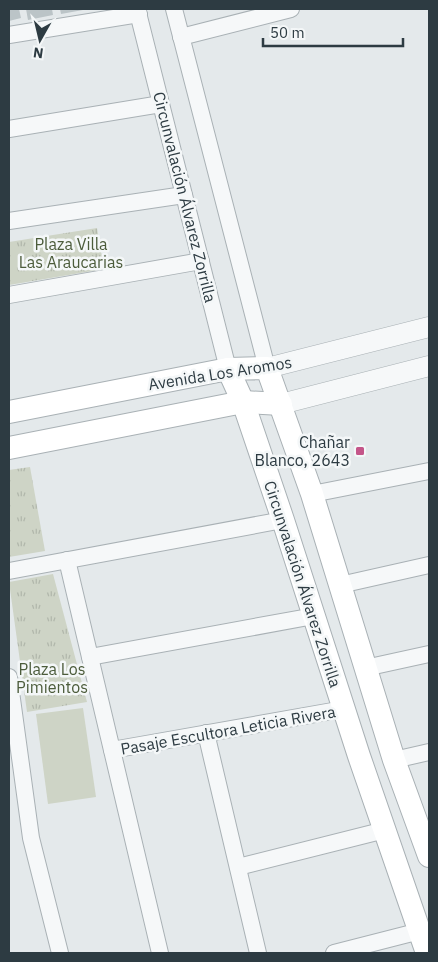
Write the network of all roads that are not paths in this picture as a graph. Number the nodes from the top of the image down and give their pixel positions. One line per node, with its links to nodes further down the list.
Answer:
1 (174, 9): 5 (street, Circunvalación Álvarez Zorrilla)
2 (291, 9): 5 (street)
3 (138, 11): 4 (street); 6 (street, Circunvalación Álvarez Zorrilla)
4 (9, 36)
5 (181, 38): 14 (street, Circunvalación Álvarez Zorrilla)
6 (161, 104): 7 (street); 8 (street, Circunvalación Álvarez Zorrilla)
7 (9, 129)
8 (184, 195): 9 (street); 10 (street, Circunvalación Álvarez Zorrilla)
9 (9, 221)
10 (201, 261): 11 (street); 15 (street, Circunvalación Álvarez Zorrilla)
11 (9, 295)
12 (429, 326): 14 (street, Avenida Los Aromos)
13 (429, 366): 17 (street, Avenida Los Aromos)
14 (267, 368): 15 (main road, Avenida Los Aromos); 17 (main road, Circunvalación Álvarez Zorrilla)
15 (228, 369): 16 (main road, Circunvalación Álvarez Zorrilla); 18 (main road, Avenida Los Aromos)
16 (243, 402): 17 (main road, Avenida Los Aromos); 19 (main road, Avenida Los Aromos); 22 (main road, Circunvalación Álvarez Zorrilla)
17 (281, 404): 21 (main road, Circunvalación Álvarez Zorrilla)
18 (9, 412)
19 (9, 448)
20 (429, 472): 21 (street)
21 (312, 494): 26 (main road, Circunvalación Álvarez Zorrilla)
22 (283, 520): 23 (street); 27 (main road, Circunvalación Álvarez Zorrilla)
23 (67, 560): 25 (street); 29 (street)
24 (429, 565): 26 (street)
25 (9, 571)
26 (340, 585): 30 (main road, Circunvalación Álvarez Zorrilla)
27 (314, 616): 29 (street); 32 (main road, Circunvalación Álvarez Zorrilla)
28 (429, 654): 30 (street)
29 (90, 656): 34 (street)
30 (365, 668): 36 (main road, Circunvalación Álvarez Zorrilla)
31 (9, 677): 41 (street)
32 (344, 709): 33 (street, Pasaje Escultora Leticia Rivera); 37 (main road, Circunvalación Álvarez Zorrilla)
33 (206, 733): 34 (street, Pasaje Escultora Leticia Rivera); 39 (street)
34 (112, 750): 42 (street)
35 (429, 752): 36 (street)
36 (394, 760): 38 (main road, Circunvalación Álvarez Zorrilla)
37 (385, 830): 39 (street); 40 (main road, Circunvalación Álvarez Zorrilla)
38 (429, 856)
39 (238, 867): 43 (street)
40 (420, 931): 44 (street); 45 (main road, Circunvalación Álvarez Zorrilla)
41 (60, 953)
42 (160, 953)
43 (258, 953)
44 (334, 953)
45 (427, 953)

